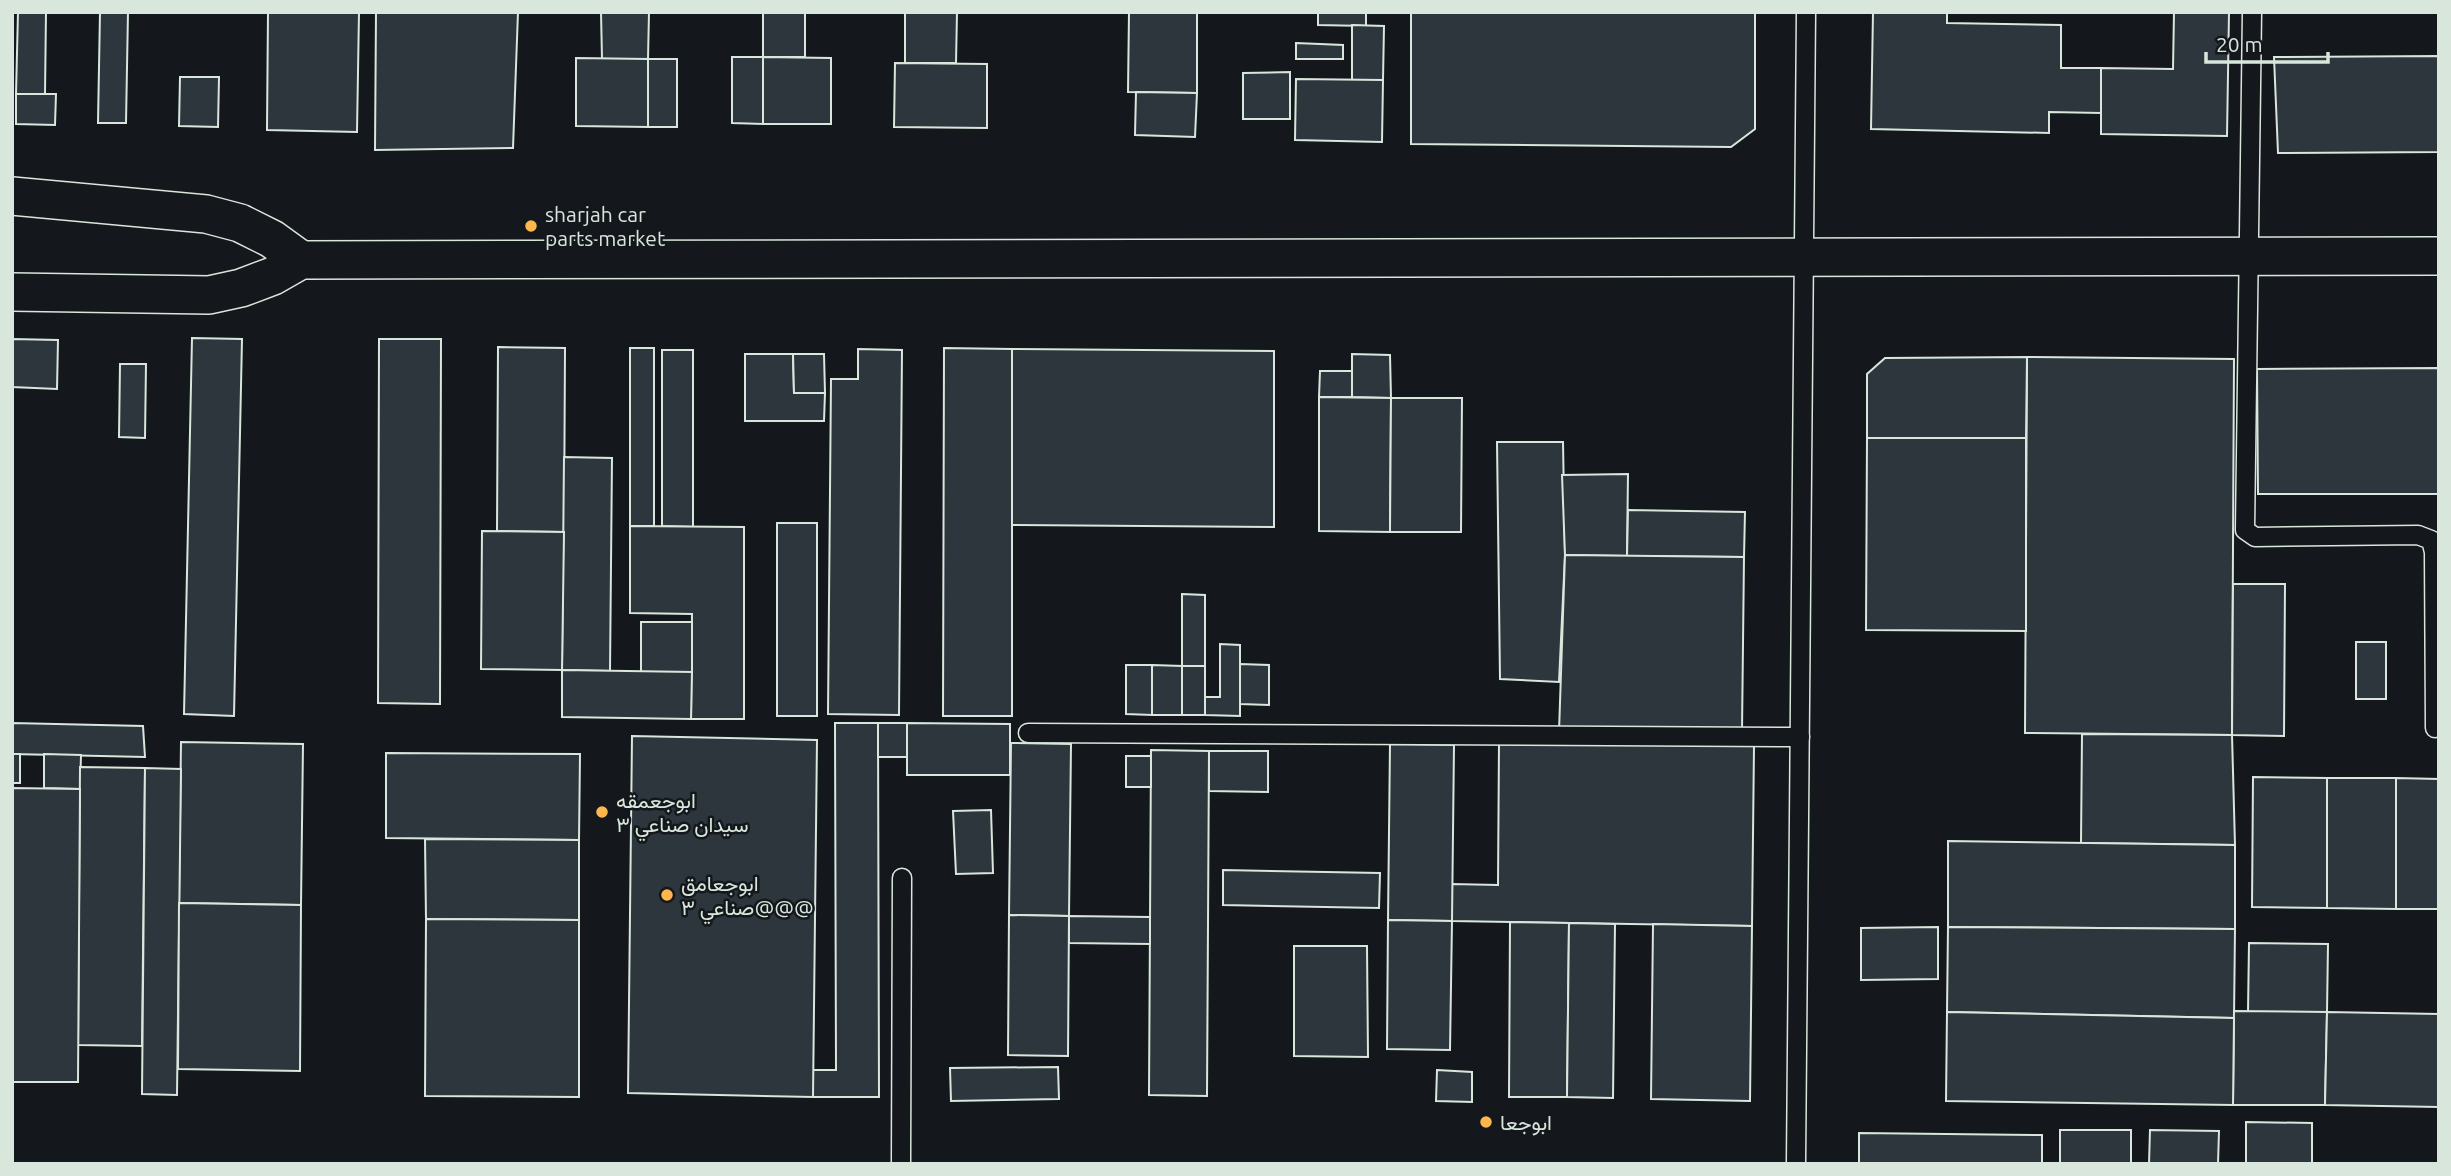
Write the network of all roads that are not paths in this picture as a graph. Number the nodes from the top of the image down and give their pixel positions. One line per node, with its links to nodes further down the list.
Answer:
1 (1806, 12): 4 (lane)
2 (2252, 12): 5 (lane)
3 (12, 196): 7 (street)
4 (1804, 256): 5 (street); 7 (street); 11 (lane)
5 (2248, 256): 6 (street); 9 (lane)
6 (2439, 256)
7 (301, 260): 8 (street)
8 (12, 292)
9 (2435, 728)
10 (1028, 733): 11 (lane)
11 (1800, 737): 14 (lane)
12 (902, 878): 13 (lane)
13 (901, 1164)
14 (1796, 1164)

